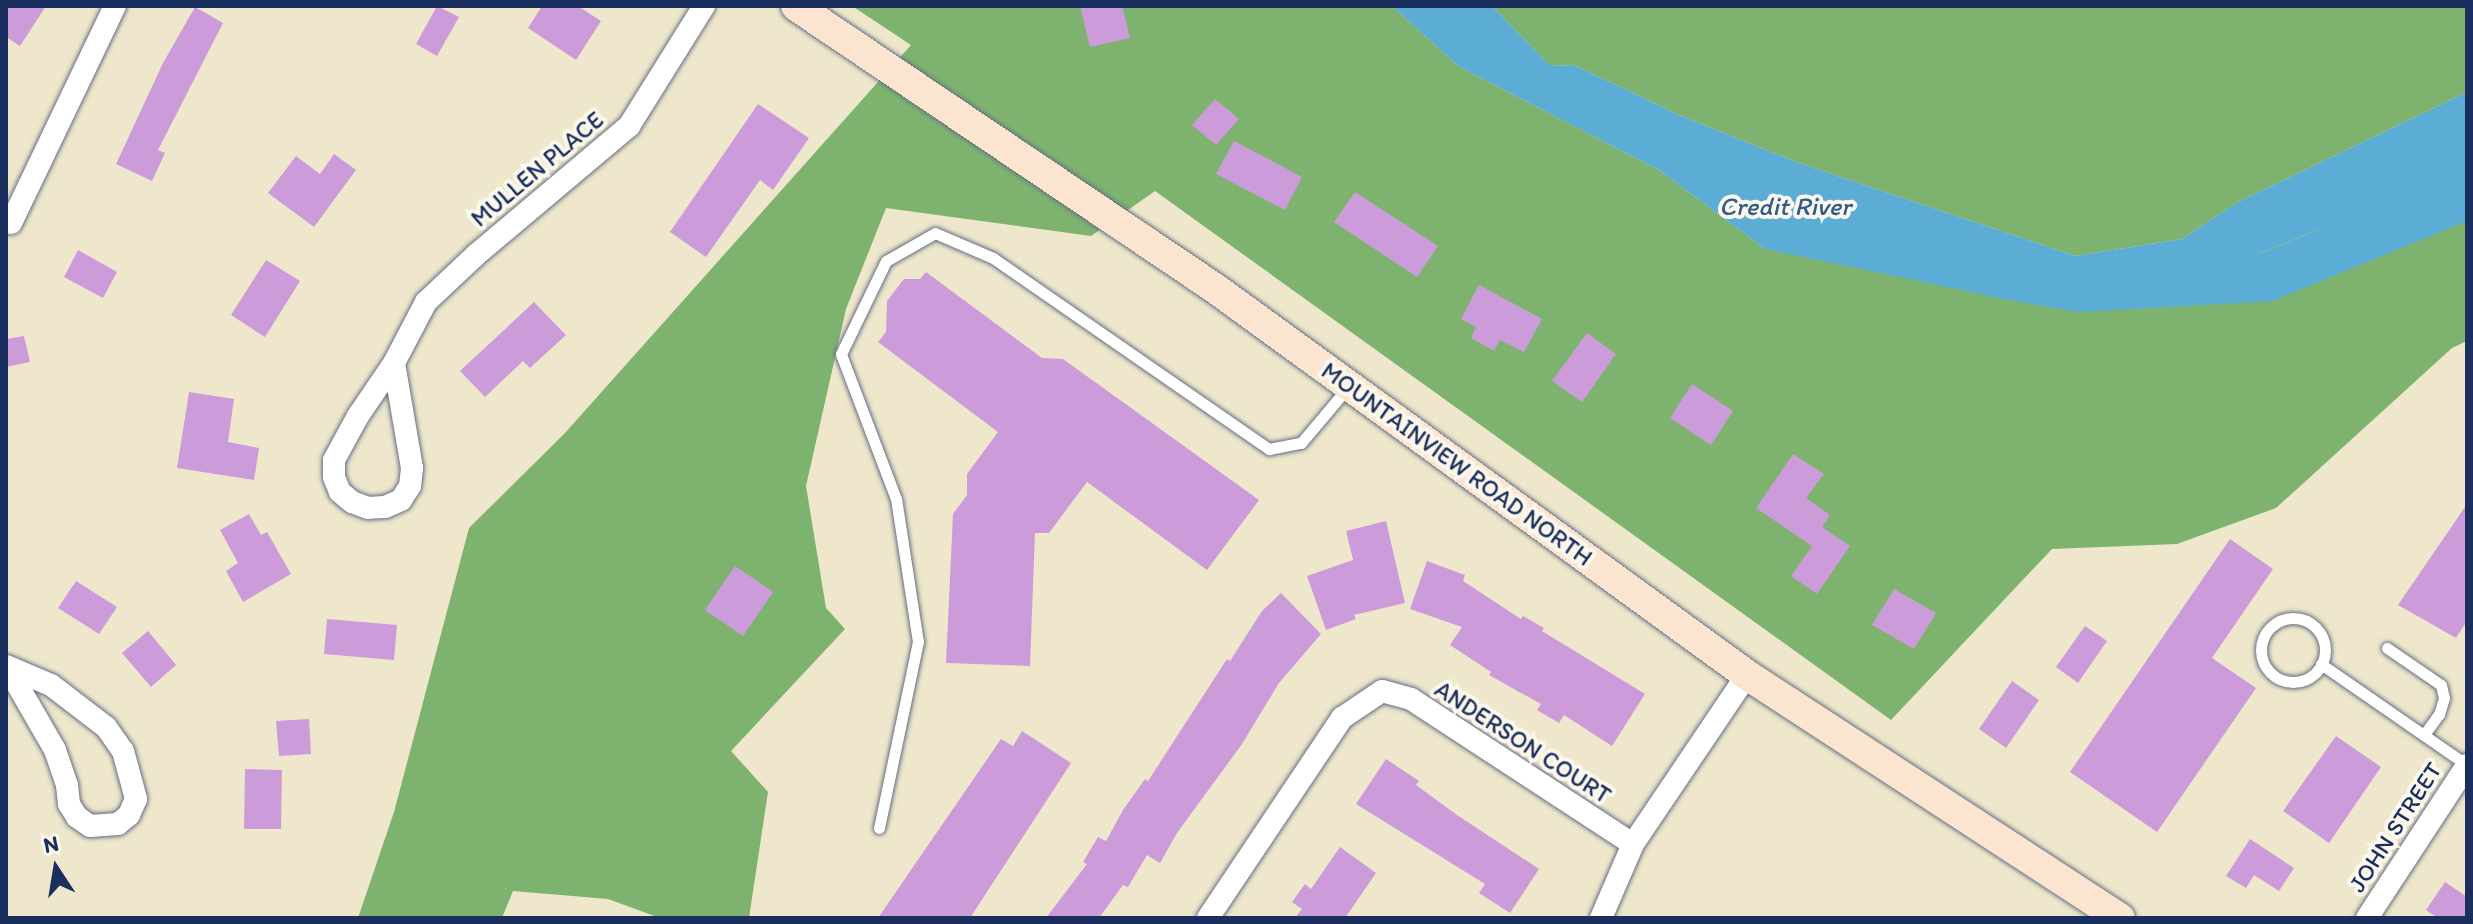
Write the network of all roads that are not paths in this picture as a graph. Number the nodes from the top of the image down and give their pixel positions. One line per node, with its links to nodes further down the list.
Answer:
1 (115, 6): 4 (street)
2 (704, 6): 5 (street, MULLEN PLACE)
3 (796, 6): 6 (main road, MOUNTAINVIEW ROAD NORTH)
4 (11, 223)
5 (394, 363): 5 (street, MULLEN PLACE)
6 (1349, 386): 10 (main road, MOUNTAINVIEW ROAD NORTH); 13 (lane)
7 (2387, 648): 11 (lane)
8 (2321, 664): 8 (lane); 11 (lane)
9 (6, 666): 9 (street)
10 (1747, 675): 14 (street); 17 (main road, MOUNTAINVIEW ROAD NORTH)
11 (2424, 735): 12 (lane)
12 (2467, 765): 18 (street, JOHN STREET)
13 (879, 828)
14 (1633, 844): 15 (street, ANDERSON COURT); 16 (street)
15 (1208, 918)
16 (1601, 918)
17 (2120, 918)
18 (2367, 918)

